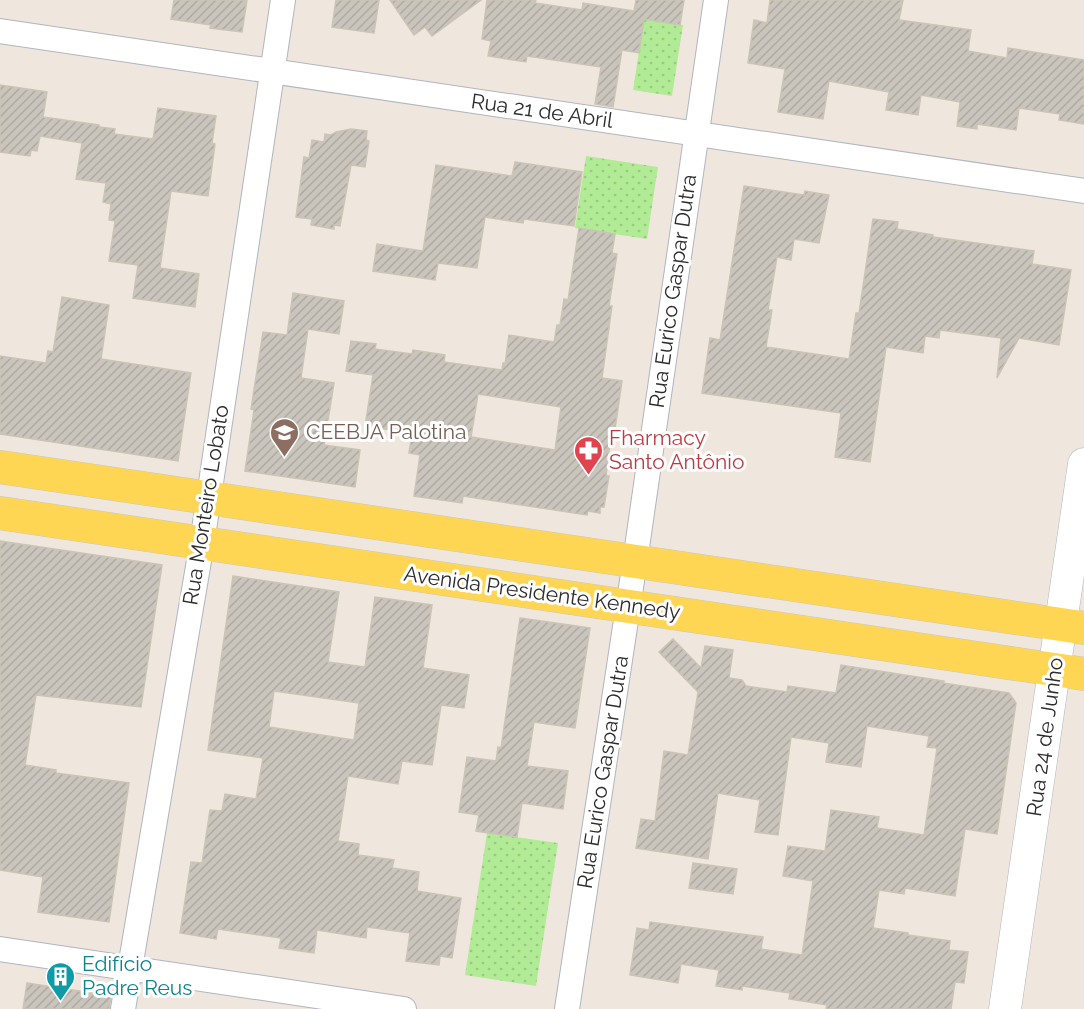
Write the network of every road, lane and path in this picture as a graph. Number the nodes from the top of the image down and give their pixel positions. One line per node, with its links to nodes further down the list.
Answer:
1 (283, 0): 4 (street, Rua Monteiro Lobato)
2 (716, 0): 5 (street, Rua Eurico Gaspar Dutra)
3 (0, 31): 4 (street, Rua 21 de Abril)
4 (272, 72): 5 (street, Rua 21 de Abril); 9 (street, Rua Monteiro Lobato)
5 (696, 134): 6 (street, Rua 21 de Abril); 12 (street, Rua Eurico Gaspar Dutra)
6 (1084, 191)
7 (1084, 464): 14 (street, Rua 24 de Junho)
8 (0, 467): 9 (main road, Avenida Presidente Kennedy)
9 (207, 498): 11 (street, Rua Monteiro Lobato); 12 (main road, Avenida Presidente Kennedy)
10 (0, 513): 11 (main road, Avenida Presidente Kennedy)
11 (202, 543): 13 (main road, Avenida Presidente Kennedy); 17 (street, Rua Monteiro Lobato)
12 (635, 561): 13 (street, Rua Eurico Gaspar Dutra); 14 (main road, Avenida Presidente Kennedy)
13 (627, 606): 15 (main road, Avenida Presidente Kennedy); 20 (street, Rua Eurico Gaspar Dutra)
14 (1072, 626): 15 (street, Rua 24 de Junho)
15 (1070, 672): 21 (street, Rua 24 de Junho)
16 (0, 949): 17 (street)
17 (129, 968): 18 (street, Rua Monteiro Lobato); 19 (street)
18 (123, 1009)
19 (404, 1009)
20 (567, 1009)
21 (1005, 1009)

